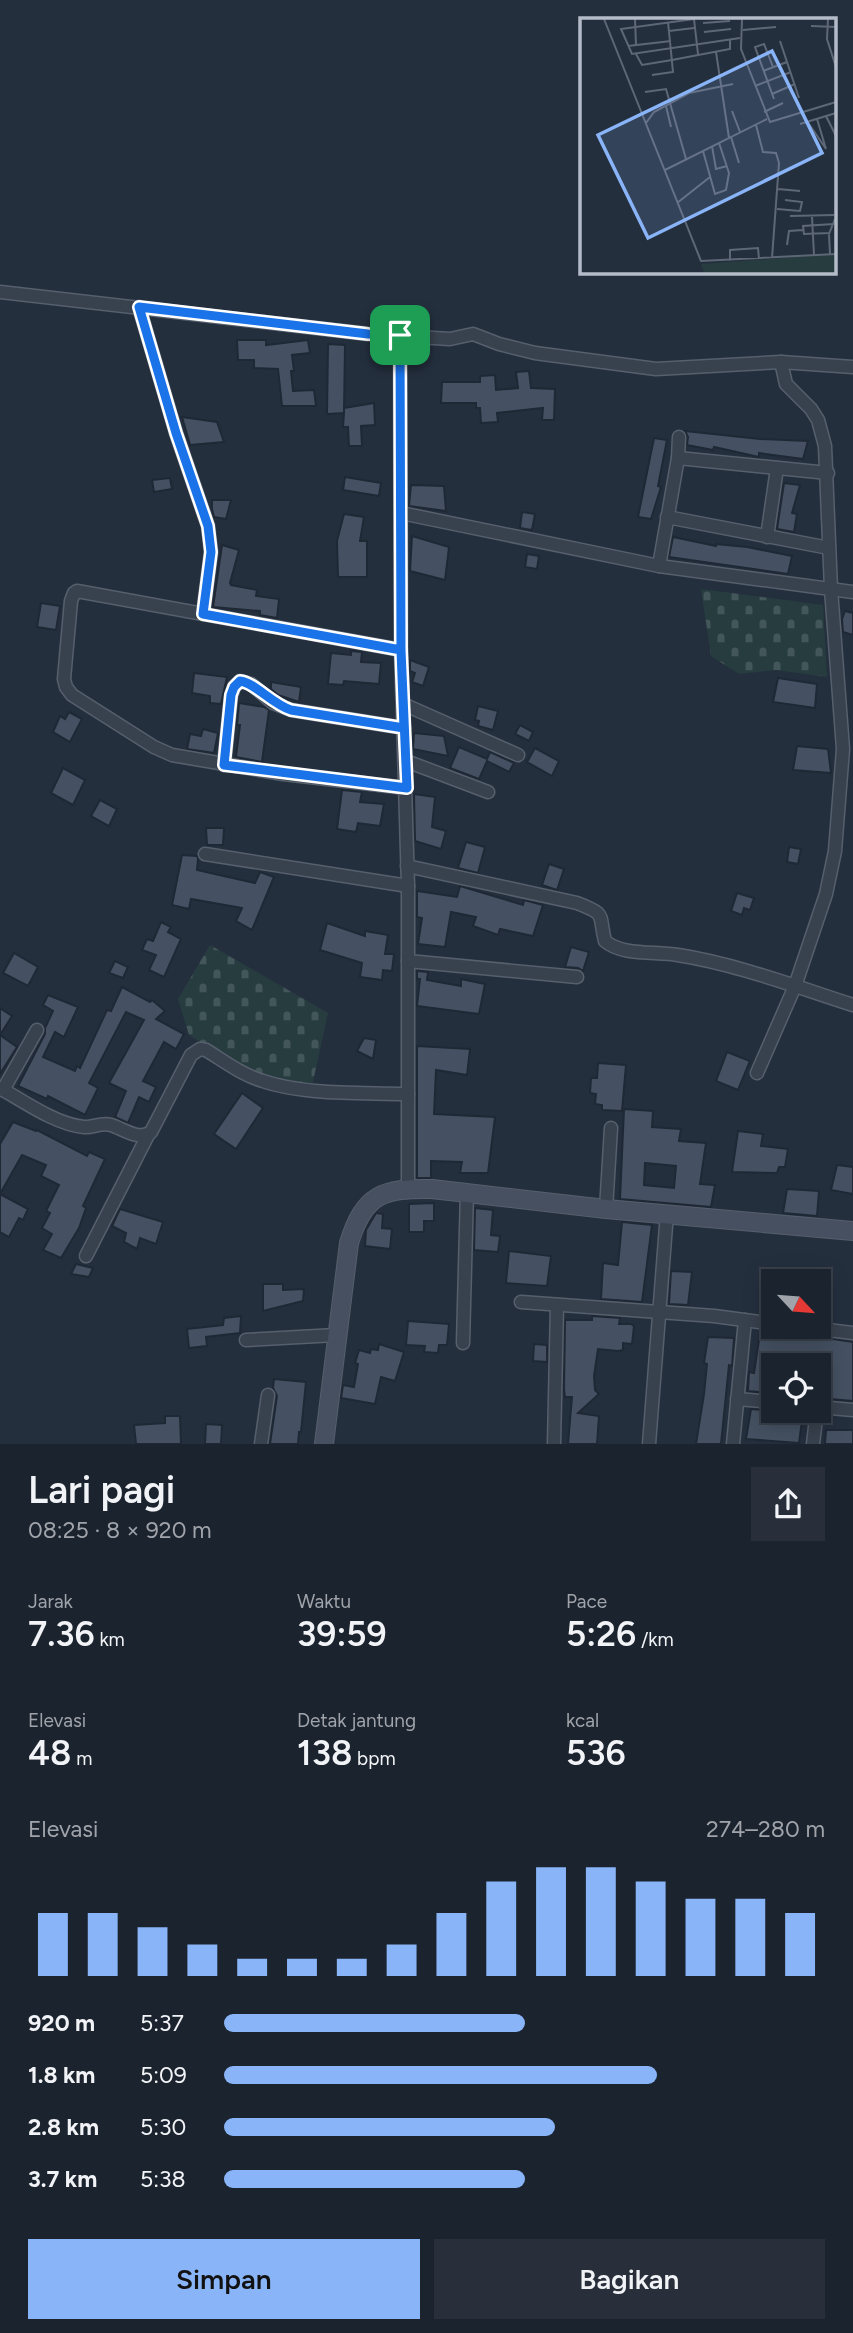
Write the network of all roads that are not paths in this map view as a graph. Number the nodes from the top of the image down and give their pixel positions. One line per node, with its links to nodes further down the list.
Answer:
1 (0, 292): 2 (street)
2 (139, 307): 3 (street); 17 (street)
3 (400, 335): 4 (street); 10 (street)
4 (781, 362): 5 (street); 9 (street)
5 (853, 367)
6 (679, 437): 7 (street)
7 (678, 458): 8 (street); 11 (street)
8 (777, 468): 9 (street); 12 (street)
9 (828, 473): 13 (street)
10 (401, 513): 14 (street); 18 (street)
11 (667, 517): 12 (street); 14 (street)
12 (767, 537): 13 (street)
13 (830, 548): 15 (street)
14 (659, 566): 15 (street)
15 (831, 589): 16 (street); 31 (street)
16 (853, 592)
17 (203, 614): 18 (street); 23 (street)
18 (401, 650): 19 (street)
19 (403, 704): 20 (street); 21 (street)
20 (404, 728): 22 (street); 23 (street)
21 (518, 755)
22 (406, 761): 24 (street); 25 (street)
23 (224, 765): 24 (street)
24 (407, 788): 27 (street)
25 (488, 792)
26 (205, 854): 28 (street)
27 (407, 866): 28 (street); 31 (street)
28 (408, 886): 29 (street)
29 (408, 961): 30 (street); 36 (street)
30 (577, 977)
31 (795, 986): 32 (street); 34 (street)
32 (853, 1004)
33 (37, 1030): 35 (street)
34 (757, 1073)
35 (2, 1089): 38 (street)
36 (408, 1094): 38 (street); 39 (street)
37 (611, 1128): 41 (street)
38 (148, 1135): 44 (street)
39 (408, 1189): 40 (street); 52 (street)
40 (467, 1192): 41 (street); 54 (street)
41 (606, 1209): 42 (street)
42 (667, 1213): 43 (street); 47 (street)
43 (853, 1231)
44 (86, 1256)
45 (521, 1302): 46 (street)
46 (557, 1305): 47 (street); 63 (street)
47 (661, 1312): 48 (street); 64 (street)
48 (745, 1320): 49 (street); 56 (street)
49 (761, 1322)
50 (831, 1331): 51 (street)
51 (853, 1334)
52 (336, 1335): 53 (street); 62 (street)
53 (246, 1340)
54 (463, 1343)
55 (268, 1395): 61 (street)
56 (737, 1399): 57 (street); 65 (street)
57 (761, 1401)
58 (831, 1409): 59 (street)
59 (853, 1410)
60 (816, 1423): 66 (street)
61 (261, 1444)
62 (324, 1444)
63 (554, 1444)
64 (649, 1444)
65 (733, 1444)
66 (813, 1444)

